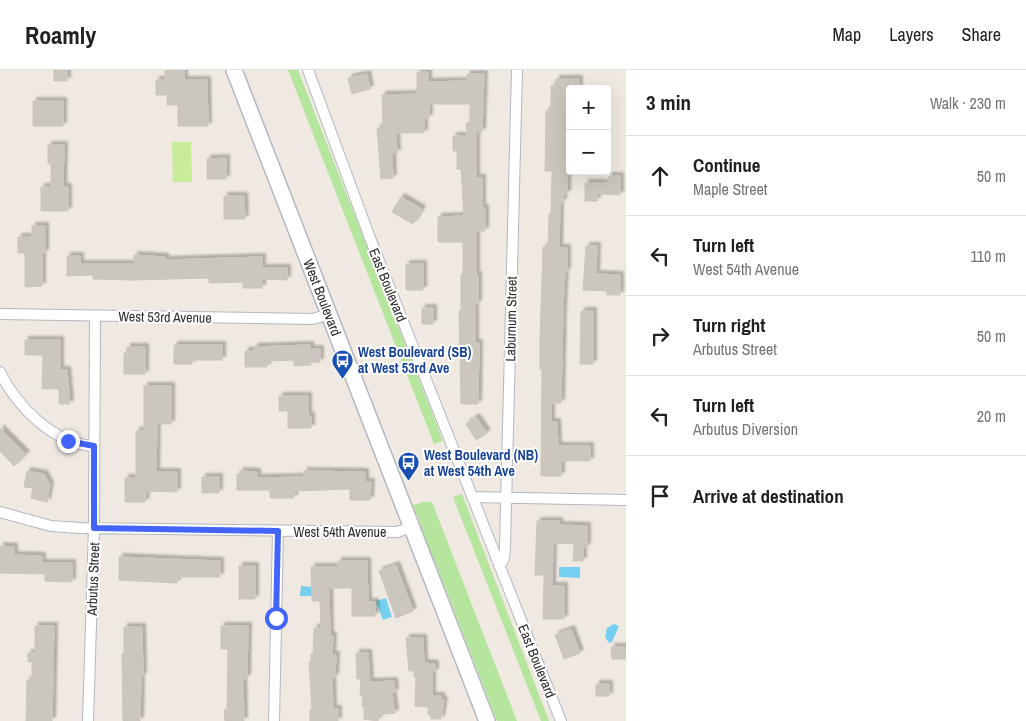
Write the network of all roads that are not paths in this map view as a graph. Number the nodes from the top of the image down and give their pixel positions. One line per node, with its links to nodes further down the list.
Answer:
1 (234, 70): 5 (street, West Boulevard)
2 (308, 70): 9 (street, East Boulevard)
3 (517, 70): 10 (street, Laburnum Street)
4 (0, 314): 6 (street, West 53rd Avenue)
5 (329, 314): 6 (street, West 53rd Avenue); 13 (street, West Boulevard)
6 (95, 316): 8 (street, Arbutus Street)
7 (0, 372): 8 (street)
8 (94, 446): 14 (street, Arbutus Street)
9 (472, 497): 10 (street); 16 (street, East Boulevard)
10 (506, 497): 11 (street); 16 (street, Laburnum Street)
11 (626, 500)
12 (0, 512): 14 (street, West 54th Avenue)
13 (412, 527): 15 (street, West 54th Avenue); 19 (street, West Boulevard)
14 (94, 528): 15 (street, West 54th Avenue); 17 (street, Arbutus Street)
15 (278, 531): 18 (street)
16 (499, 566): 20 (street, East Boulevard)
17 (88, 721)
18 (274, 721)
19 (487, 721)
20 (561, 721)

